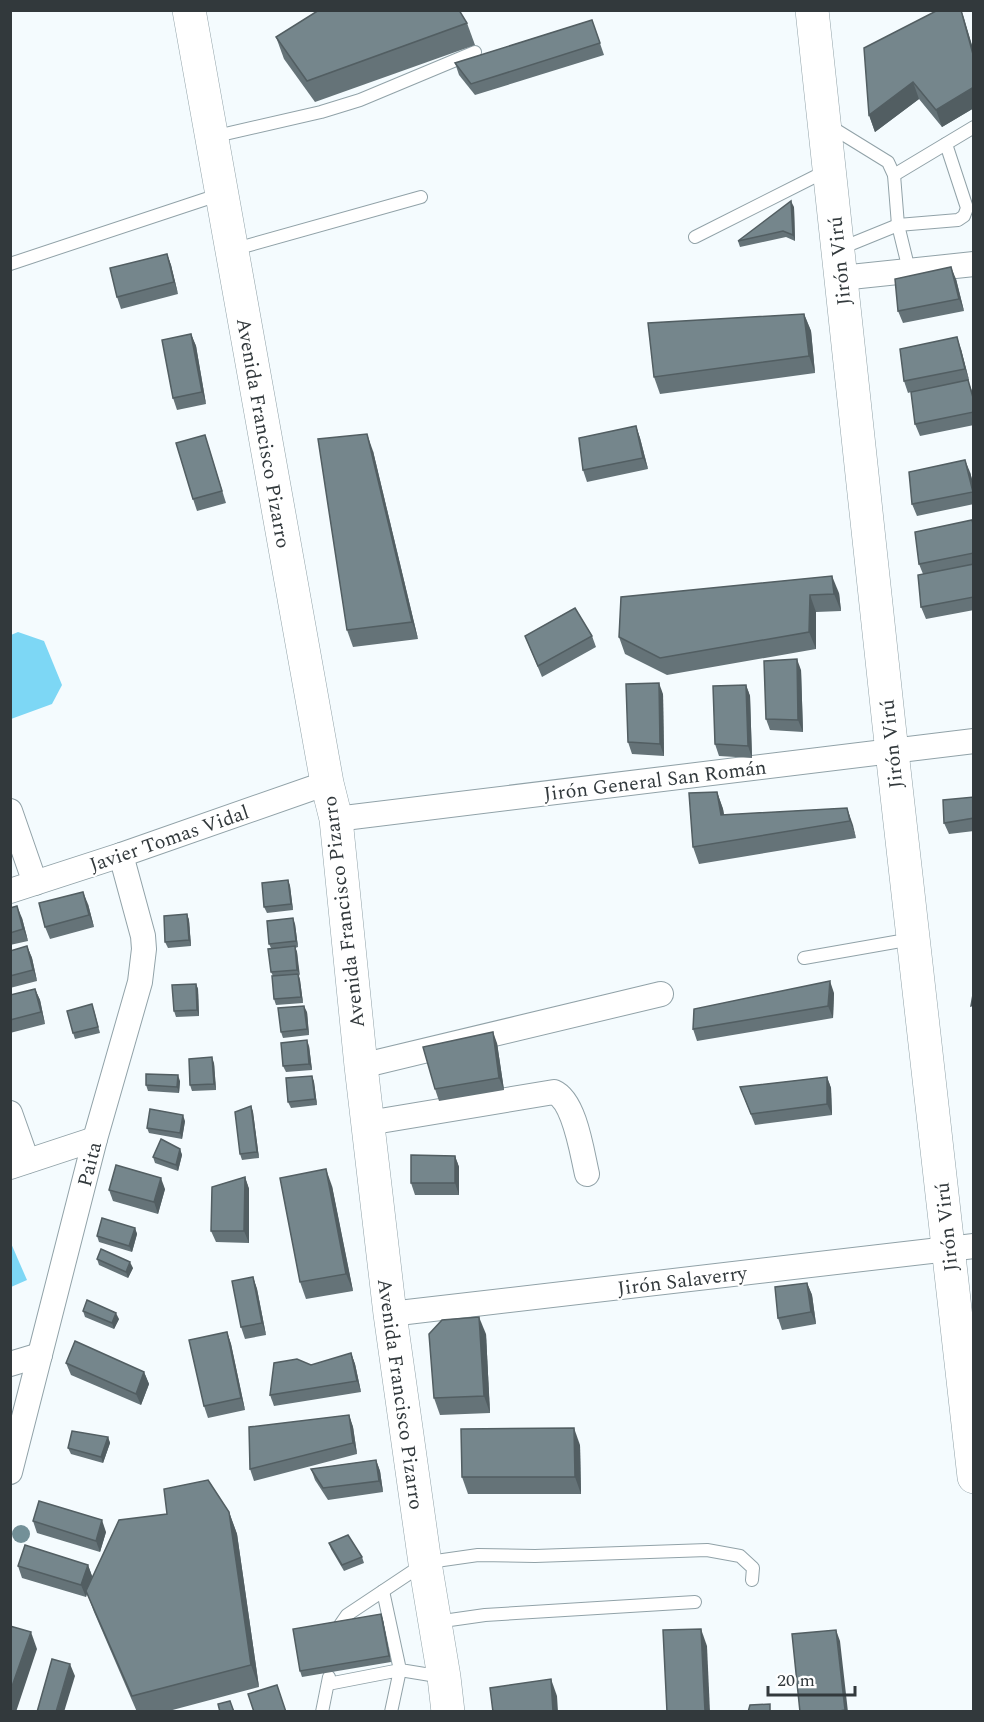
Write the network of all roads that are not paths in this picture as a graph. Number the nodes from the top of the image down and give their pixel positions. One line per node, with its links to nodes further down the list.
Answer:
1 (189, 10): 6 (main road, Avenida Francisco Pizarro)
2 (812, 10): 4 (main road, Jirón Virú)
3 (475, 52): 6 (lane)
4 (824, 123): 8 (main road, Jirón Virú); 9 (lane)
5 (974, 127): 7 (lane)
6 (212, 137): 10 (main road, Avenida Francisco Pizarro)
7 (946, 144): 9 (lane); 12 (lane)
8 (830, 169): 13 (lane); 15 (main road, Jirón Virú)
9 (894, 175): 12 (lane)
10 (222, 194): 14 (main road, Avenida Francisco Pizarro); 16 (lane)
11 (421, 197): 14 (lane)
12 (898, 225): 15 (lane); 18 (lane)
13 (695, 237)
14 (232, 250): 21 (main road, Avenida Francisco Pizarro)
15 (839, 263): 18 (street); 20 (main road, Jirón Virú)
16 (10, 264)
17 (974, 264): 18 (street)
18 (909, 270)
19 (974, 741): 20 (street, Jirón General San Román)
20 (892, 750): 23 (street, Jirón General San Román); 27 (main road, Jirón Virú)
21 (327, 783): 23 (main road, Avenida Francisco Pizarro); 24 (street, Javier Tomas Vidal)
22 (10, 811): 25 (street)
23 (336, 819): 30 (main road, Avenida Francisco Pizarro)
24 (121, 855): 25 (street, Javier Tomas Vidal); 33 (street, Paita)
25 (35, 883): 26 (street, Javier Tomas Vidal)
26 (10, 891)
27 (914, 939): 28 (lane); 36 (main road, Jirón Virú)
28 (804, 958)
29 (661, 994): 30 (street)
30 (361, 1066): 32 (main road, Avenida Francisco Pizarro)
31 (10, 1113): 34 (street)
32 (368, 1123): 35 (street); 37 (main road, Avenida Francisco Pizarro)
33 (95, 1140): 34 (street); 38 (street, Paita)
34 (19, 1164)
35 (587, 1174)
36 (961, 1247): 37 (street, Jirón Salaverry); 41 (main road, Jirón Virú)
37 (390, 1314): 42 (main road, Avenida Francisco Pizarro)
38 (40, 1354): 39 (street); 40 (street, Paita)
39 (10, 1364)
40 (10, 1472)
41 (974, 1477)
42 (424, 1563): 43 (lane); 44 (lane); 46 (main road, Avenida Francisco Pizarro)
43 (752, 1580)
44 (383, 1590): 47 (lane); 48 (lane)
45 (695, 1602): 46 (lane)
46 (434, 1623): 49 (main road, Avenida Francisco Pizarro)
47 (338, 1628)
48 (400, 1670): 49 (lane); 50 (lane); 51 (lane)
49 (444, 1677): 52 (main road, Avenida Francisco Pizarro)
50 (322, 1712)
51 (391, 1712)
52 (448, 1712)

